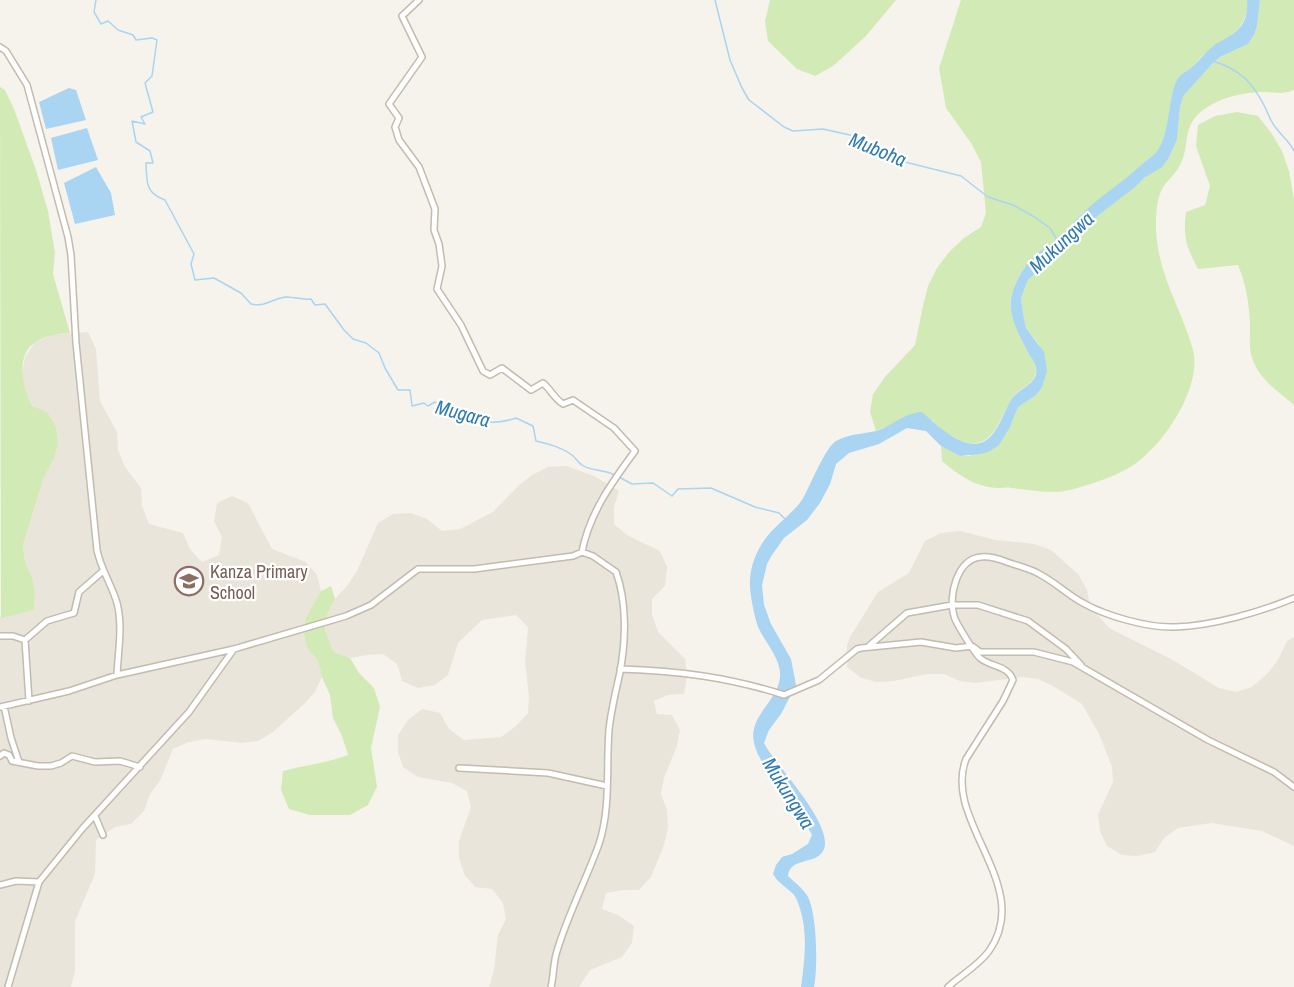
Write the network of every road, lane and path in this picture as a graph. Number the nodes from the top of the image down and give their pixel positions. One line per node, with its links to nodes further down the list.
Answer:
1 (418, 0): 3 (street)
2 (0, 47): 4 (street)
3 (582, 552): 11 (street); 12 (street)
4 (103, 571): 8 (street); 14 (street)
5 (1294, 598): 6 (street)
6 (952, 605): 9 (street); 10 (street); 13 (street)
7 (0, 636): 8 (street)
8 (25, 640): 15 (street)
9 (972, 646): 10 (street); 13 (street); 29 (street)
10 (868, 647): 12 (street)
11 (234, 649): 14 (street); 19 (street)
12 (620, 669): 21 (street)
13 (1087, 671): 22 (street)
14 (117, 675): 15 (street)
15 (29, 701): 16 (street)
16 (2, 707): 18 (street)
17 (0, 756): 18 (street)
18 (20, 762): 19 (street)
19 (140, 767): 23 (street)
20 (459, 768): 21 (street)
21 (607, 786): 28 (street)
22 (1294, 788)
23 (95, 816): 24 (street); 25 (street)
24 (103, 835)
25 (39, 882): 26 (street); 27 (street)
26 (0, 885)
27 (8, 987)
28 (551, 987)
29 (948, 987)

